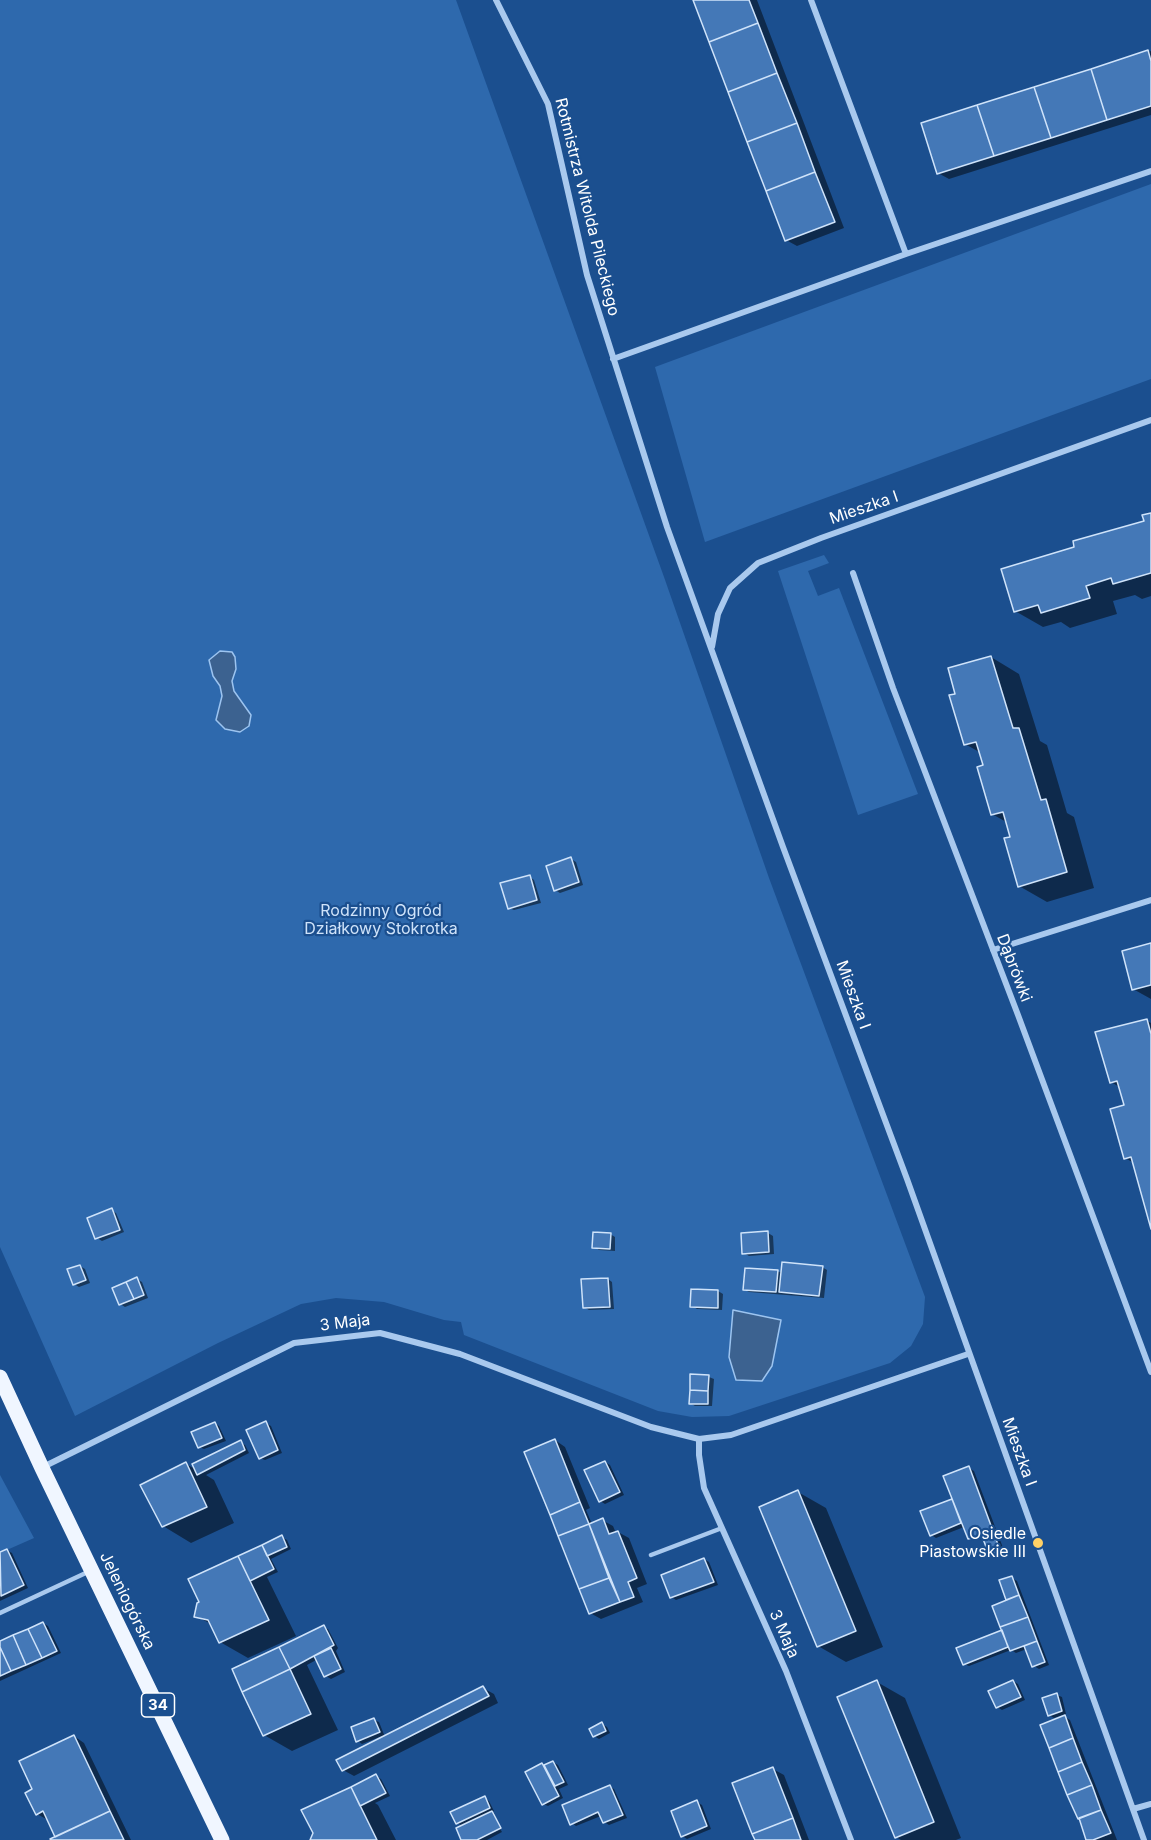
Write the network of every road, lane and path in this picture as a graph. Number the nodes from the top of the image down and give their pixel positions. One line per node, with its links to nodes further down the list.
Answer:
1 (496, 0): 5 (street, Rotmistrza Witolda Pileckiego)
2 (812, 0): 4 (street)
3 (1151, 171): 4 (street)
4 (906, 254): 5 (street)
5 (613, 359): 8 (street, Rotmistrza Witolda Pileckiego)
6 (1151, 420): 8 (street, Mieszka I)
7 (853, 573): 10 (street, Dąbrówki)
8 (711, 647): 11 (street, Mieszka I)
9 (1151, 900): 10 (street)
10 (993, 950): 12 (street, Dąbrówki)
11 (969, 1354): 14 (street, 3 Maja); 21 (street, Mieszka I)
12 (1151, 1372)
13 (0, 1377): 15 (main road, Jeleniogórska / 34)
14 (699, 1439): 15 (street, 3 Maja); 16 (street, 3 Maja)
15 (42, 1468): 18 (main road, Jeleniogórska / 34)
16 (722, 1528): 17 (lane); 23 (street, 3 Maja)
17 (651, 1555)
18 (92, 1570): 19 (lane); 22 (main road, Jeleniogórska / 34)
19 (0, 1613)
20 (1151, 1804): 21 (street)
21 (1133, 1809): 24 (street, Mieszka I)
22 (222, 1840)
23 (851, 1840)
24 (1144, 1840)

